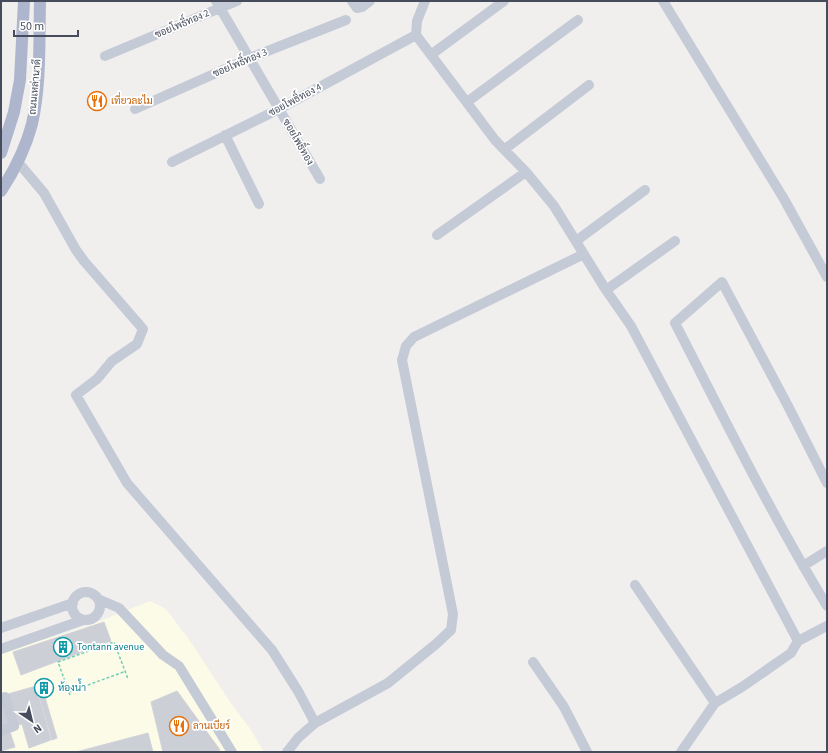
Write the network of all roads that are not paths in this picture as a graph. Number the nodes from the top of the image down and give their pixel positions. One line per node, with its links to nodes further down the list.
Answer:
1 (24, 1): 22 (main road, ถนนเหล่านาดี)
2 (41, 1): 23 (main road, ถนนเหล่านาดี)
3 (237, 1): 9 (street, ซอยโพธิ์ทอง 2)
4 (352, 1): 5 (street)
5 (370, 1)
6 (426, 1): 12 (street)
7 (504, 1): 13 (street)
8 (663, 1): 34 (street)
9 (218, 4): 14 (street, ซอยโพธิ์ทอง 2); 15 (street, ซอยโพธิ์ทอง)
10 (346, 20): 15 (street, ซอยโพธิ์ทอง 3)
11 (578, 20): 17 (street)
12 (416, 35): 13 (street); 19 (street, ซอยโพธิ์ทอง 4)
13 (432, 54): 17 (street)
14 (105, 56)
15 (250, 58): 18 (street, ซอยโพธิ์ทอง 3); 19 (street, ซอยโพธิ์ทอง)
16 (589, 85): 21 (street)
17 (467, 102): 21 (street)
18 (135, 108)
19 (279, 109): 20 (street, ซอยโพธิ์ทอง 4); 26 (street, ซอยโพธิ์ทอง)
20 (225, 135): 24 (street, ซอยโพธิ์ทอง 4); 29 (street)
21 (505, 149): 25 (street)
22 (1, 153)
23 (17, 161): 28 (main road, ถนนเหล่านาดี); 53 (street)
24 (172, 162)
25 (526, 172): 30 (street); 31 (street)
26 (320, 179)
27 (645, 190): 31 (street)
28 (1, 191)
29 (259, 204)
30 (437, 236)
31 (576, 241): 33 (street)
32 (675, 241): 35 (street)
33 (584, 254): 35 (street); 53 (street)
34 (827, 276)
35 (606, 290): 48 (street)
36 (827, 483): 38 (street)
37 (827, 551): 38 (street)
38 (803, 566): 42 (street)
39 (635, 585): 52 (street)
40 (98, 599): 41 (street); 43 (street); 44 (street)
41 (73, 603): 45 (street); 47 (street)
42 (827, 606)
43 (120, 608): 44 (street); 55 (street)
44 (96, 616): 45 (street)
45 (83, 620): 49 (street)
46 (827, 626): 48 (street)
47 (1, 628)
48 (798, 641): 52 (street)
49 (1, 649)
50 (533, 662): 57 (street)
51 (1, 699): 54 (street)
52 (715, 703): 58 (street)
53 (315, 723): 56 (street)
54 (1, 731)
55 (232, 752)
56 (287, 752)
57 (587, 752)
58 (681, 752)

